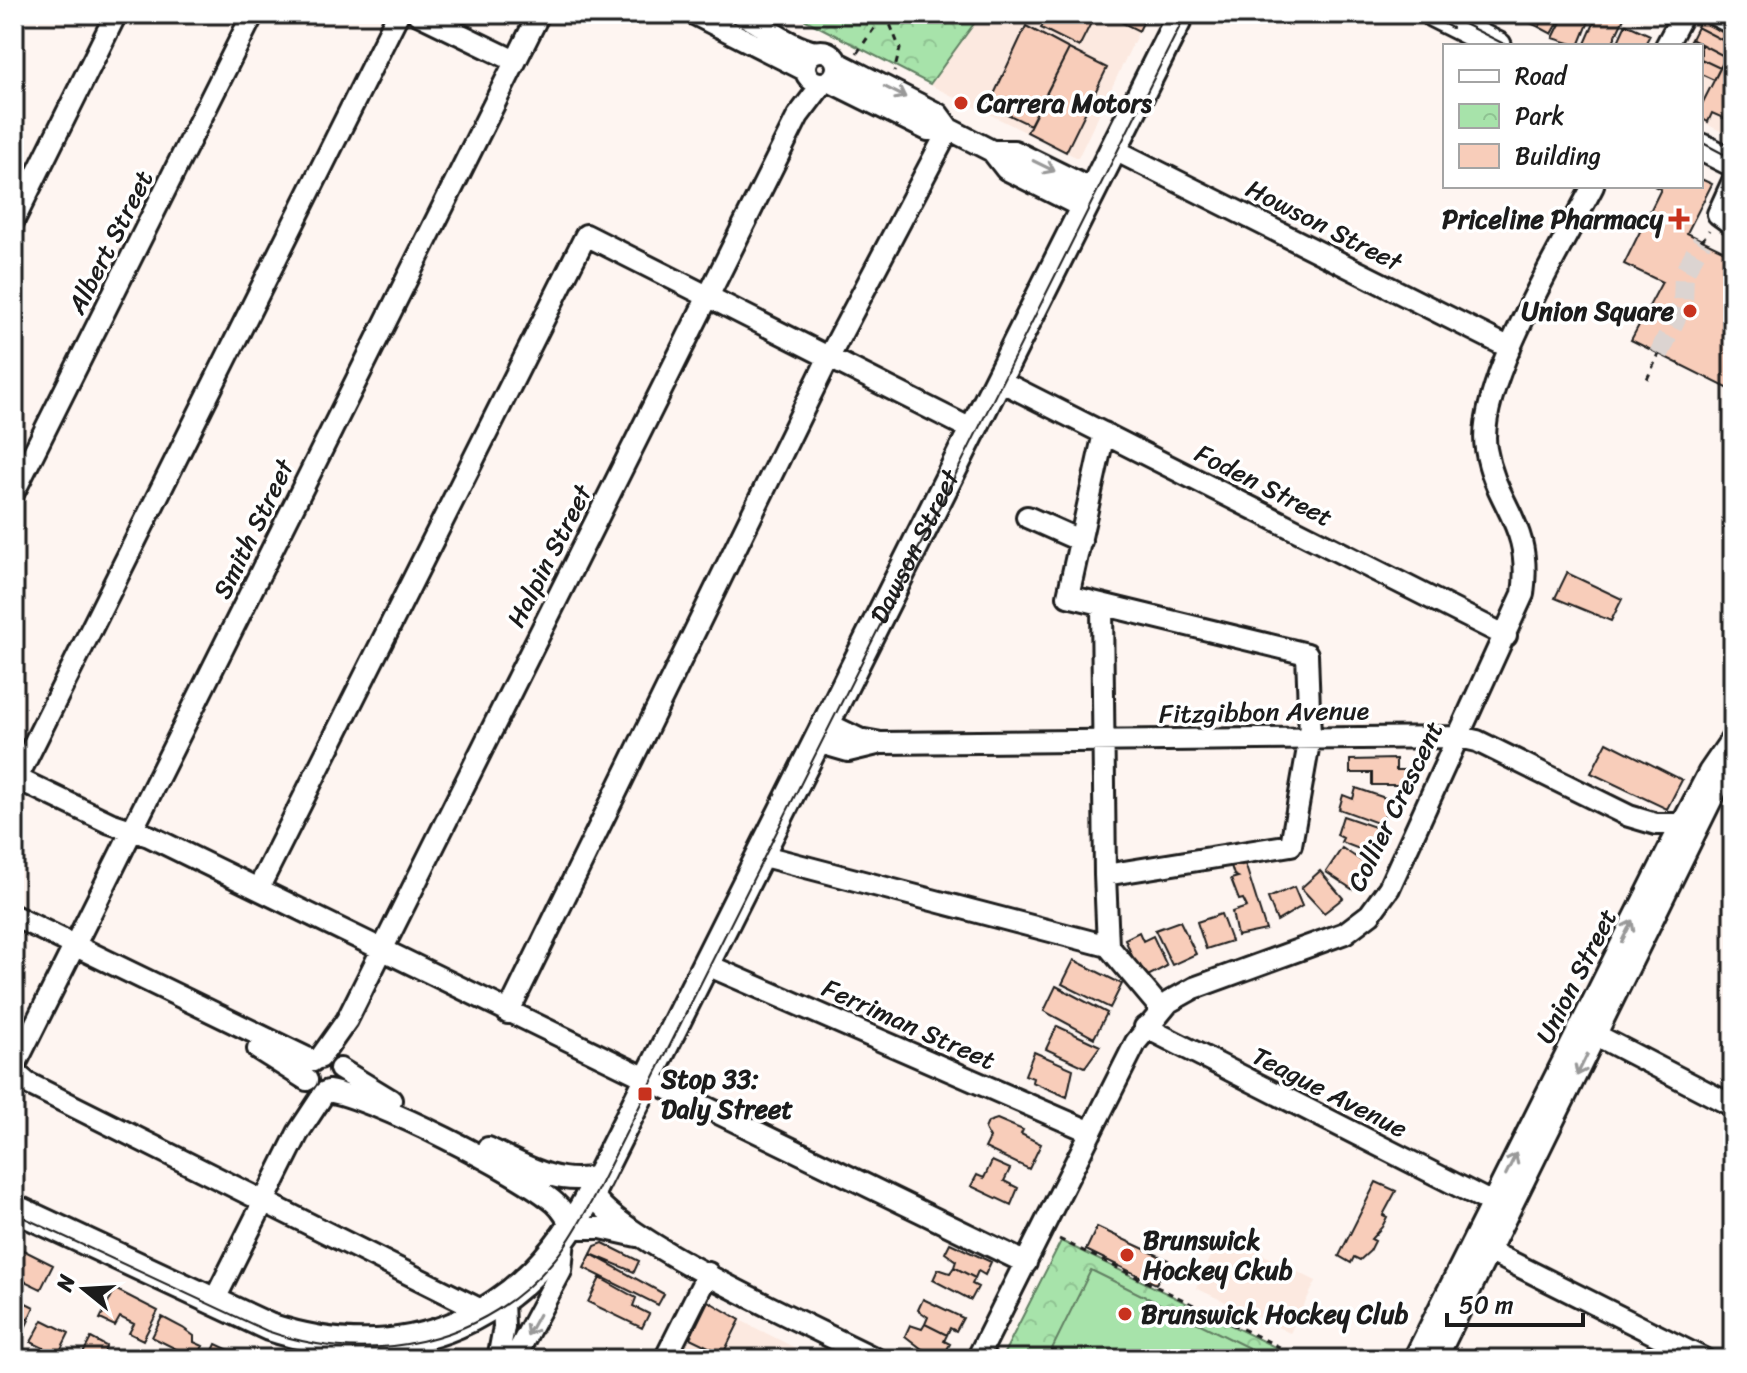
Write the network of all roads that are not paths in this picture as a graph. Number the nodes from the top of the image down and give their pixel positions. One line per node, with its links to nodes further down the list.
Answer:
1 (116, 14): 24 (street)
2 (253, 14): 32 (street, Albert Street)
3 (398, 14): 42 (street)
4 (418, 14): 15 (street)
5 (539, 14): 15 (street, Smith Street)
6 (694, 14): 16 (street)
7 (741, 14): 16 (street)
8 (1181, 14): 19 (main road, Dawson Street)
9 (1683, 14): 14 (street)
10 (1713, 14): 12 (street)
11 (1439, 15): 13 (main road)
12 (1733, 24)
13 (1494, 44)
14 (1667, 44)
15 (515, 61): 45 (street, Smith Street)
16 (819, 71): 17 (street); 26 (street, Halpin Street)
17 (949, 129): 23 (street); 28 (street)
18 (1703, 148): 20 (main road)
19 (1113, 149): 23 (main road, Dawson Street); 27 (street, Howson Street)
20 (1733, 163)
21 (1733, 181): 25 (street)
22 (1592, 188): 27 (street, Collier Crescent)
23 (1089, 199): 29 (main road, Dawson Street)
24 (14, 220)
25 (1733, 225)
26 (708, 296): 28 (street); 49 (street); 54 (street, Halpin Street)
27 (1510, 348): 36 (street, Collier Crescent)
28 (829, 357): 30 (street); 57 (street)
29 (998, 380): 30 (main road, Dawson Street); 31 (street, Foden Street)
30 (973, 430): 37 (main road, Dawson Street)
31 (1104, 433): 34 (street); 36 (street, Foden Street)
32 (14, 492)
33 (1027, 517): 34 (street)
34 (1081, 541): 35 (street)
35 (1102, 606): 38 (street); 41 (street)
36 (1506, 636): 39 (street, Collier Crescent)
37 (821, 732): 41 (street, Fitzgibbon Avenue); 47 (main road, Dawson Street)
38 (1310, 737): 39 (street, Fitzgibbon Avenue); 41 (street, Fitzgibbon Avenue); 48 (street)
39 (1459, 737): 43 (street, Fitzgibbon Avenue); 56 (street, Collier Crescent)
40 (1733, 739): 44 (street, Union Street); 59 (street, Union Street)
41 (1104, 741): 48 (street)
42 (16, 777): 45 (street)
43 (1629, 816): 44 (street, Fitzgibbon Avenue); 46 (street, Fitzgibbon Avenue)
44 (1682, 824): 46 (street, Union Street)
45 (132, 831): 49 (street); 53 (street, Smith Street)
46 (1671, 845): 67 (street, Union Street, one-way to 46)
47 (760, 855): 52 (street); 55 (main road, Dawson Street)
48 (1105, 875): 52 (street)
49 (258, 889): 54 (street)
50 (14, 916): 53 (street)
51 (14, 930): 53 (street)
52 (1108, 946): 56 (street)
53 (73, 950): 60 (street, Smith Street); 61 (street)
54 (382, 950): 57 (street); 61 (street, Halpin Street)
55 (705, 964): 62 (main road, Dawson Street); 64 (street, Ferriman Street)
56 (1161, 1009): 58 (street, Collier Crescent)
57 (508, 1013): 62 (street)
58 (1145, 1027): 64 (street, Collier Crescent); 67 (street, Teague Avenue)
59 (1596, 1035): 63 (street); 71 (street, Union Street, one-way to 71)
60 (14, 1070): 66 (street)
61 (323, 1075): 65 (street); 66 (street, Halpin Street); 69 (street)
62 (648, 1079): 65 (main road, Dawson Street); 72 (street)
63 (1733, 1106)
64 (1091, 1132): 72 (street, Collier Crescent)
65 (596, 1183): 69 (main road); 70 (street)
66 (264, 1201): 74 (street, Halpin Street); 75 (street)
67 (1492, 1203): 71 (street, Union Street)
68 (14, 1208): 74 (main road)
69 (568, 1234): 70 (street); 75 (main road); 77 (street, one-way to 77)
70 (637, 1236): 73 (street)
71 (1480, 1247): 81 (street, Union Street); 82 (street, Union Street); 83 (street)
72 (1026, 1263): 80 (street, Collier Crescent)
73 (708, 1273): 78 (street); 79 (street)
74 (214, 1301): 75 (main road)
75 (494, 1306): 76 (street)
76 (498, 1359)
77 (514, 1359)
78 (665, 1359)
79 (876, 1359)
80 (977, 1359)
81 (1414, 1359)
82 (1436, 1359)
83 (1704, 1359)

